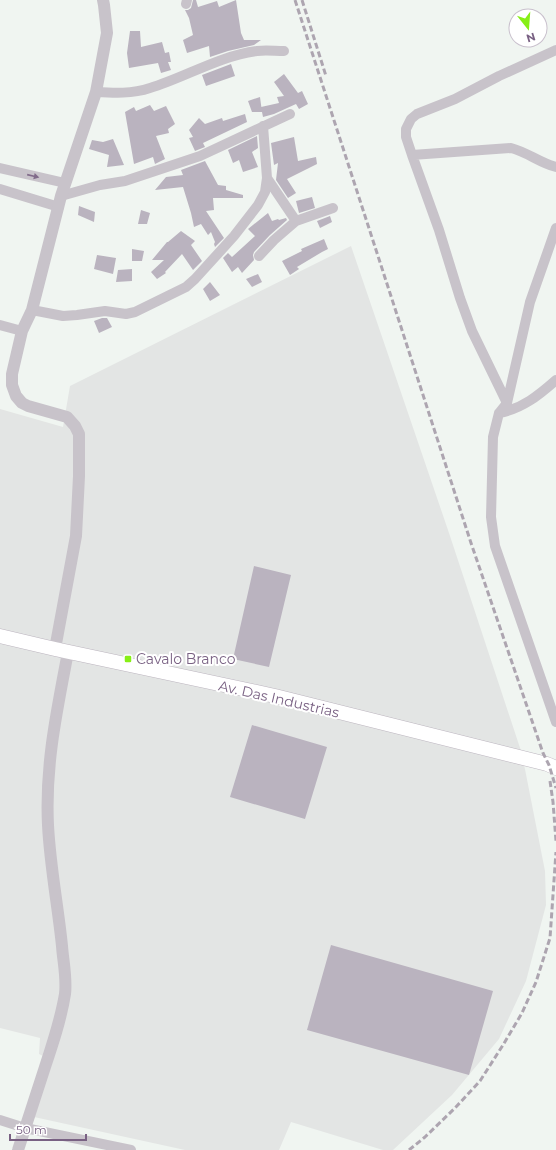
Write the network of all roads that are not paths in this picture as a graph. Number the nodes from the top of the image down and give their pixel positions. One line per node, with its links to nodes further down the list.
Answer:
1 (103, 0): 4 (street)
2 (556, 50): 7 (street)
3 (284, 51): 4 (street)
4 (96, 92): 11 (street)
5 (290, 114): 6 (street)
6 (263, 126): 10 (street); 13 (street)
7 (412, 155): 8 (street); 22 (street)
8 (556, 167)
9 (0, 168): 11 (street, one-way to 11)
10 (268, 178): 15 (street); 18 (street)
11 (65, 184): 13 (street)
12 (0, 189): 13 (street)
13 (60, 202): 18 (street)
14 (333, 208): 15 (street)
15 (296, 221): 17 (street)
16 (556, 228): 22 (street)
17 (260, 256)
18 (32, 310): 20 (street)
19 (0, 325): 20 (street)
20 (22, 331): 25 (street)
21 (556, 380): 23 (street)
22 (507, 403): 23 (street)
23 (499, 413): 26 (street)
24 (0, 636): 25 (main road, Av. Das Industrias)
25 (61, 650): 27 (main road, Av. Das Industrias); 29 (street)
26 (556, 722)
27 (556, 768)
28 (0, 1120): 29 (street)
29 (25, 1128): 30 (street); 31 (street)
30 (18, 1150)
31 (131, 1150)

